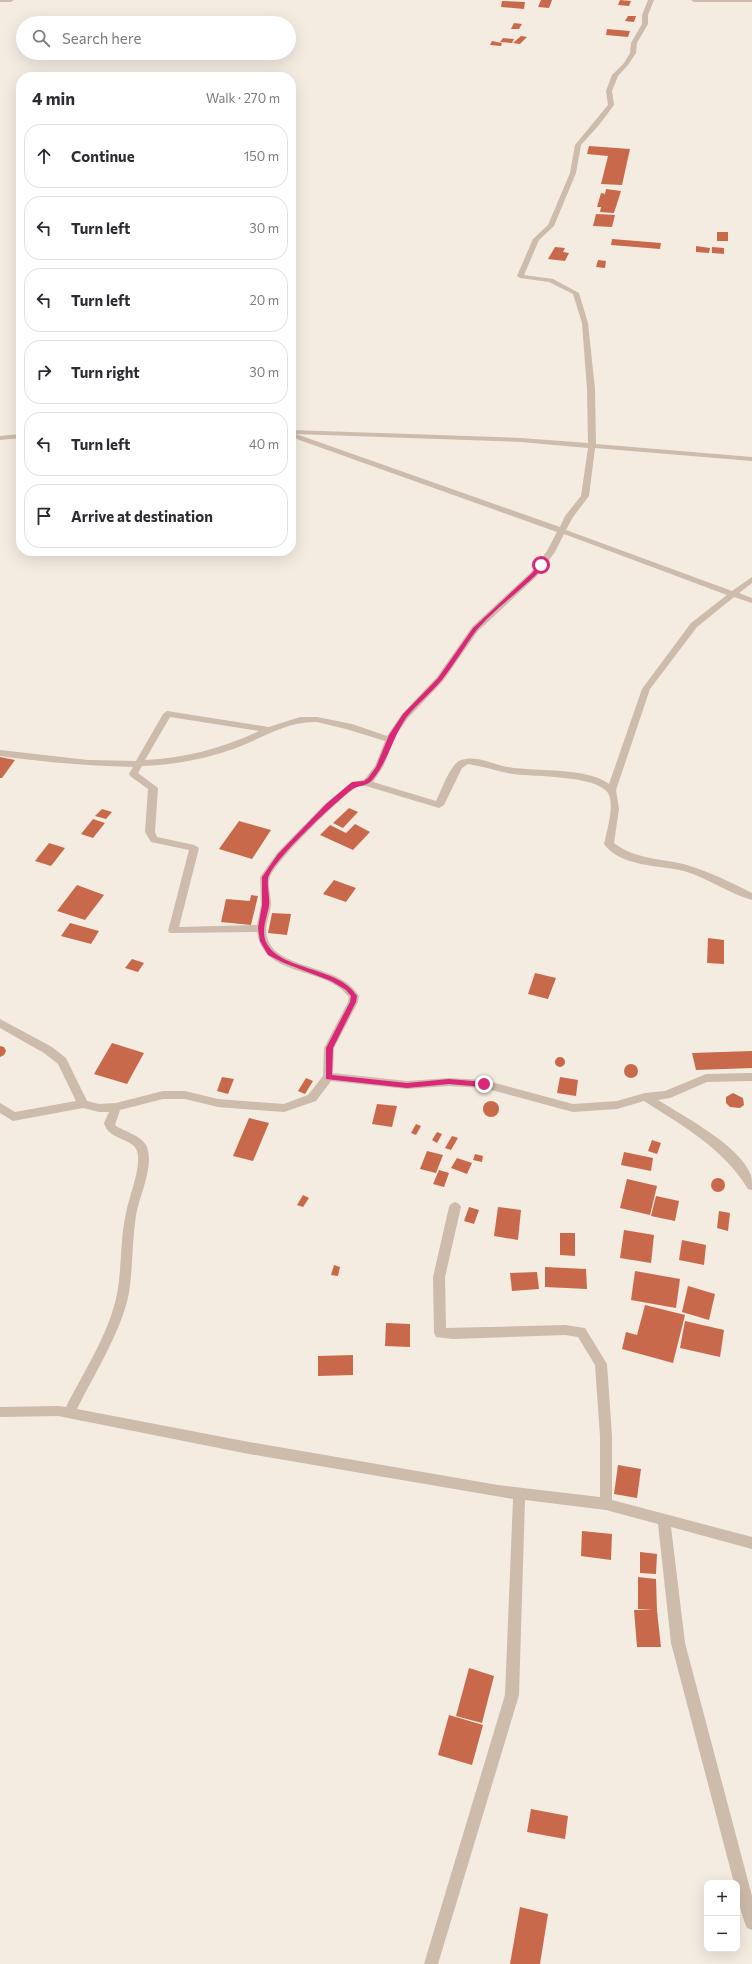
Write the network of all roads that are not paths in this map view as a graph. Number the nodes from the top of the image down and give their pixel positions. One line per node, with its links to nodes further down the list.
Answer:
1 (0, 0): 2 (street)
2 (11, 0)
3 (651, 0): 10 (street)
4 (694, 0): 5 (street)
5 (752, 0)
6 (296, 433): 10 (street)
7 (296, 435): 12 (street)
8 (16, 436): 9 (street)
9 (0, 438)
10 (592, 446): 11 (street); 12 (street)
11 (752, 459)
12 (563, 531): 14 (street); 17 (street)
13 (752, 579): 14 (street)
14 (733, 594): 15 (street); 21 (street)
15 (752, 602)
16 (272, 730): 17 (street); 19 (street); 19 (street)
17 (390, 740): 20 (street)
18 (0, 753): 19 (street)
19 (139, 763): 23 (street)
20 (366, 782): 21 (street); 23 (street)
21 (611, 791): 22 (street)
22 (752, 897)
23 (261, 928): 25 (street)
24 (0, 1023): 28 (street)
25 (328, 1077): 27 (street); 30 (street)
26 (752, 1078): 27 (street)
27 (645, 1097): 31 (street)
28 (83, 1104): 29 (street); 30 (street)
29 (0, 1107)
30 (116, 1107): 34 (street)
31 (752, 1186)
32 (455, 1207): 36 (street)
33 (0, 1412): 34 (street)
34 (69, 1413): 35 (street)
35 (520, 1493): 36 (street); 40 (street)
36 (606, 1504): 37 (street)
37 (664, 1520): 38 (street); 39 (street)
38 (752, 1542)
39 (752, 1923)
40 (431, 1964)

